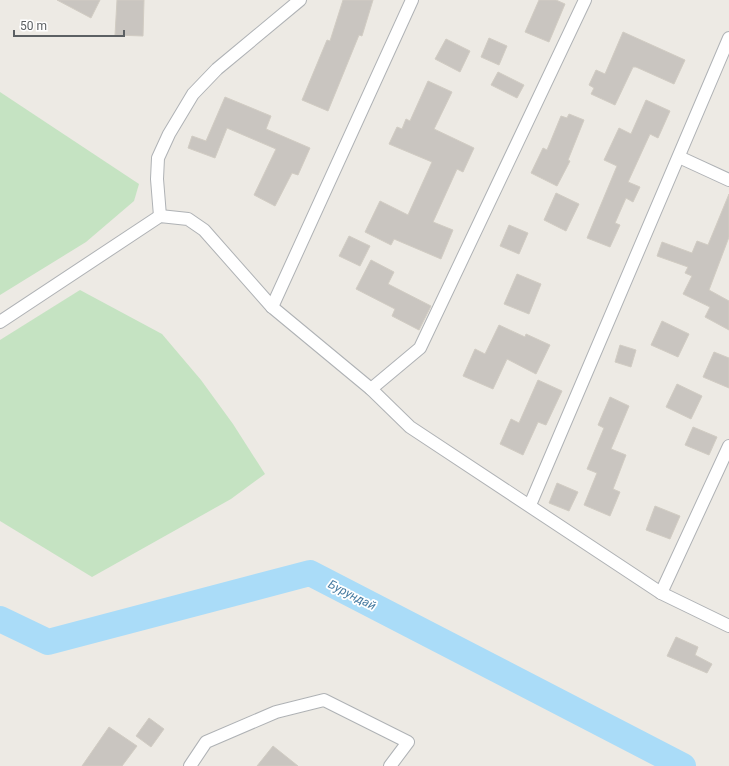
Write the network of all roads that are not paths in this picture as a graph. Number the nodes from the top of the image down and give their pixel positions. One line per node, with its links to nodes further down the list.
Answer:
1 (300, 0): 7 (street)
2 (412, 0): 8 (street)
3 (584, 0): 10 (street)
4 (729, 38): 5 (street)
5 (678, 157): 6 (street); 12 (street)
6 (729, 180)
7 (160, 216): 8 (street); 9 (street)
8 (272, 307): 10 (street)
9 (0, 322)
10 (371, 389): 12 (street)
11 (729, 446): 13 (street)
12 (530, 505): 13 (street)
13 (661, 593): 14 (street)
14 (729, 626)
15 (190, 766): 16 (street)
16 (390, 766)

